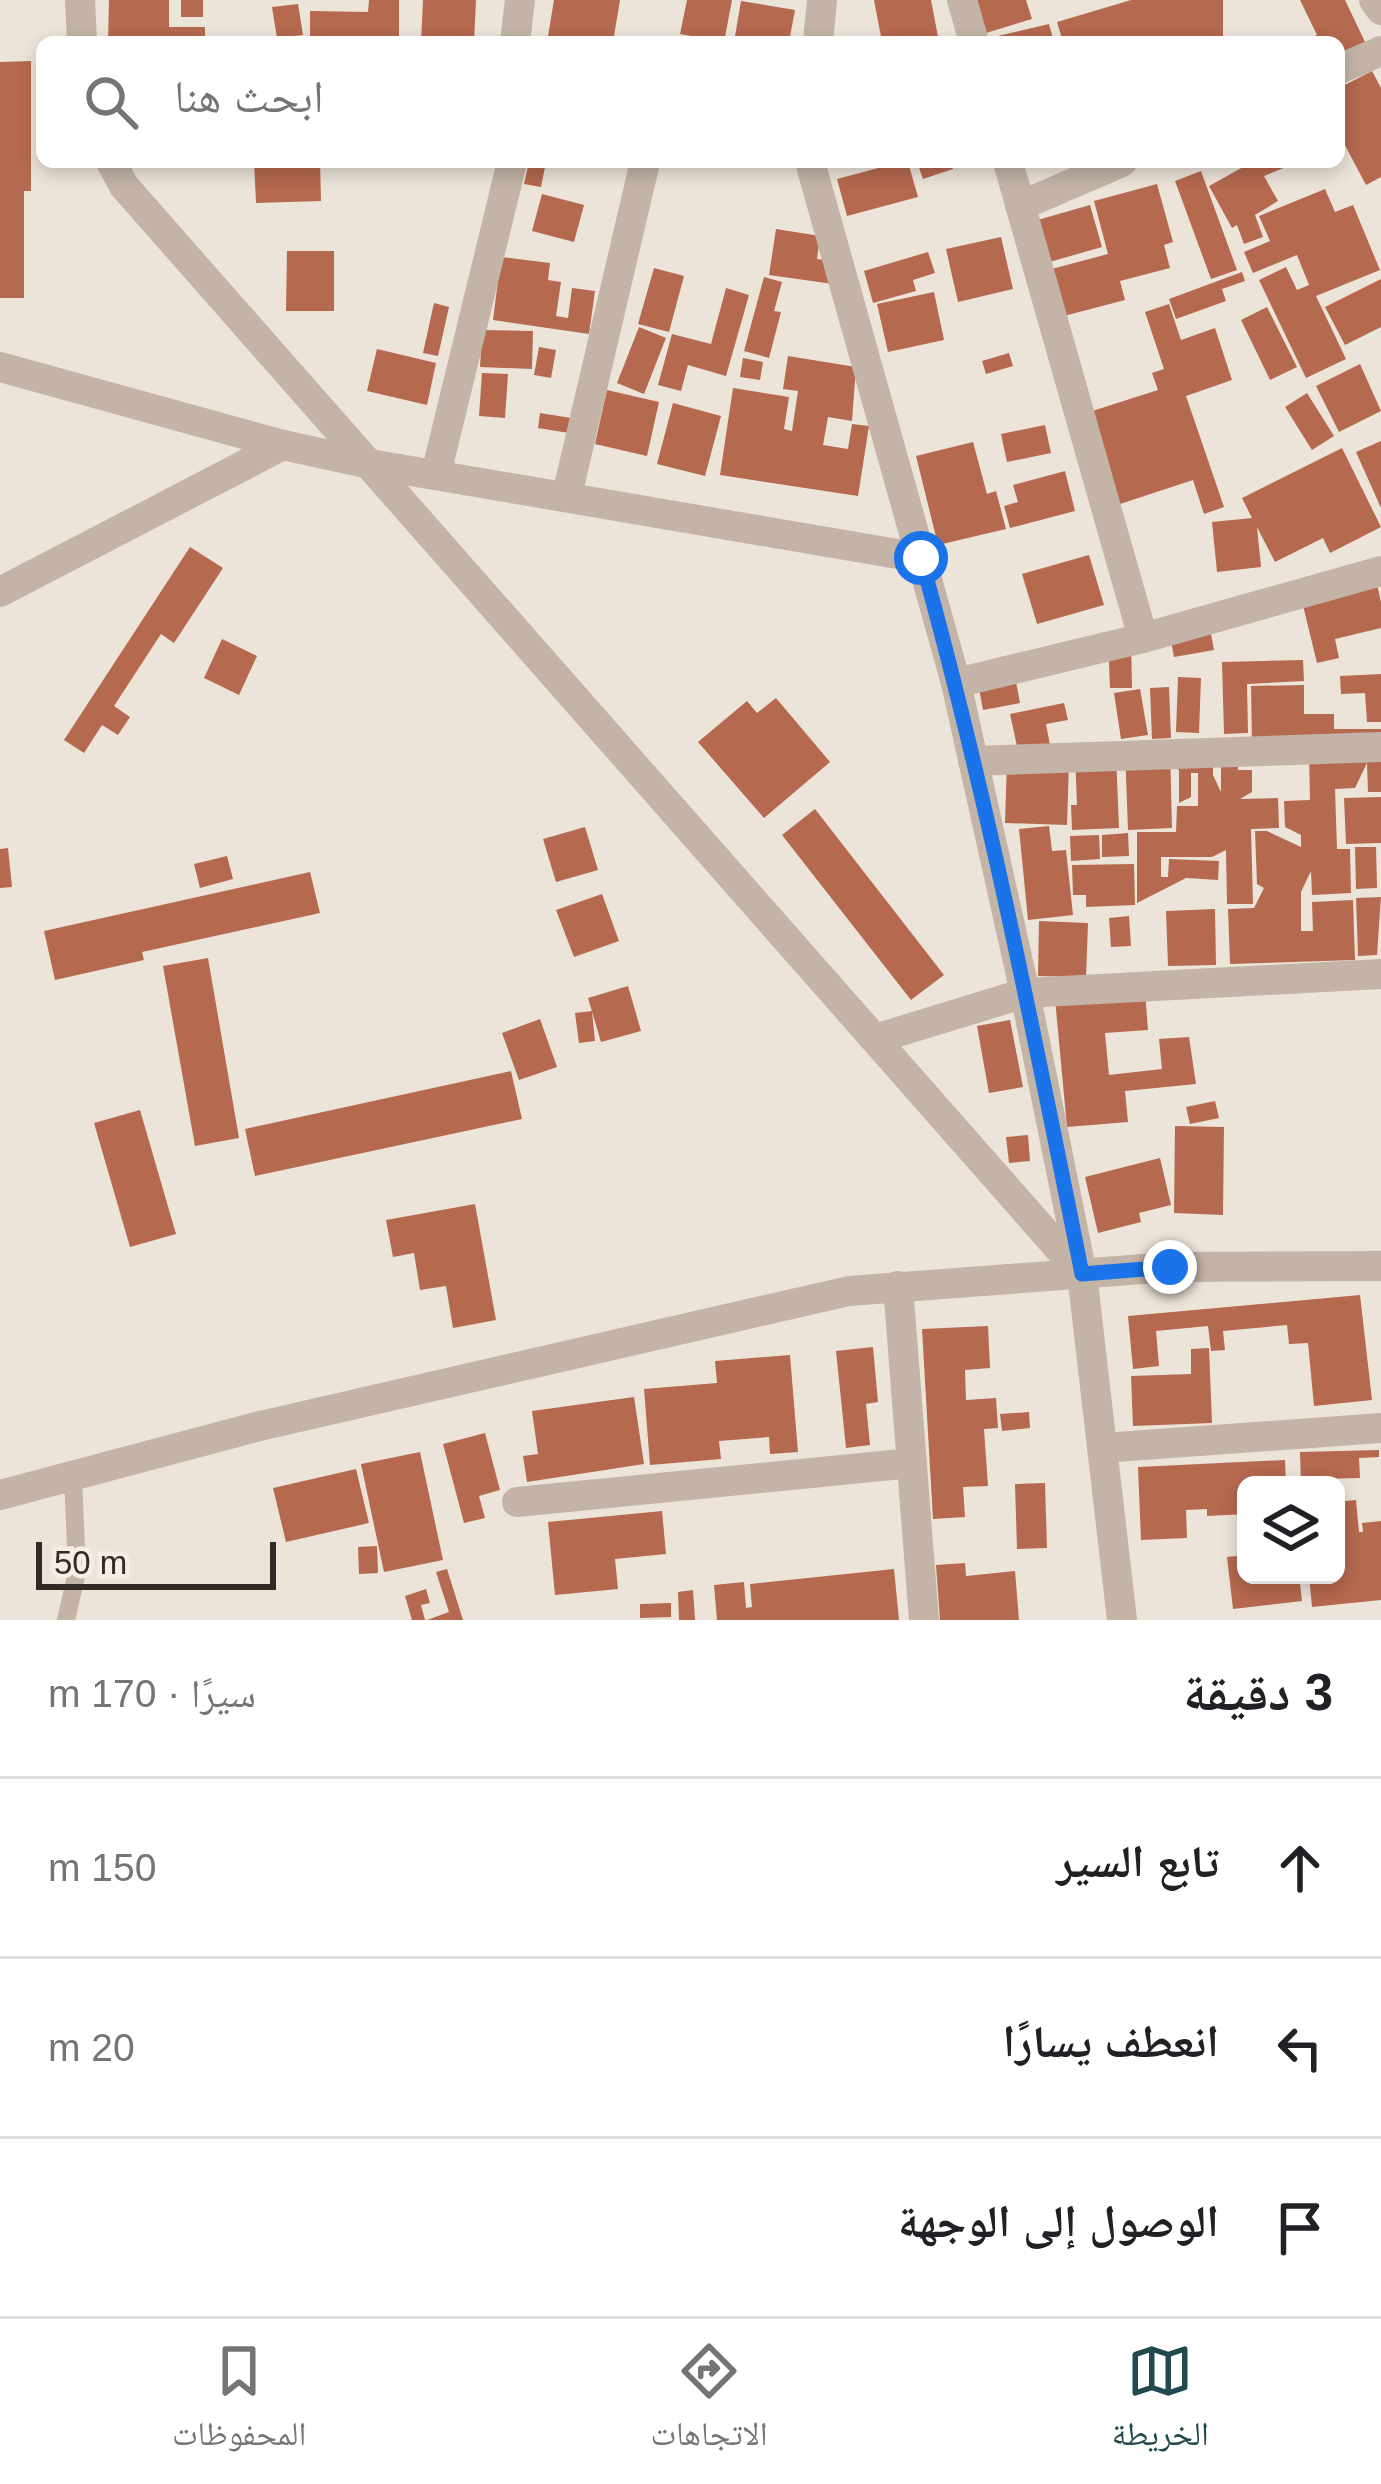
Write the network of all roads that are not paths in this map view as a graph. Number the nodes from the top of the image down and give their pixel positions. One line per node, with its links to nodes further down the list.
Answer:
1 (80, 0): 7 (street)
2 (520, 0): 8 (street)
3 (822, 0): 9 (street)
4 (962, 0): 10 (street)
5 (1374, 0): 6 (street)
6 (1381, 10)
7 (82, 36)
8 (516, 36)
9 (819, 36)
10 (972, 36)
11 (1381, 51): 12 (street)
12 (1345, 66)
13 (114, 168): 22 (street)
14 (511, 168): 23 (street)
15 (644, 168): 24 (street)
16 (812, 168): 25 (street)
17 (1010, 168): 19 (street)
18 (1108, 168): 19 (street)
19 (1020, 206): 28 (street)
20 (0, 367): 21 (street)
21 (283, 445): 22 (street); 27 (street)
22 (370, 464): 23 (street); 34 (street)
23 (436, 474): 24 (street)
24 (567, 495): 25 (street)
25 (921, 558): 29 (street)
26 (1381, 572): 28 (street)
27 (0, 592)
28 (1143, 638): 29 (street)
29 (956, 682): 31 (street)
30 (1381, 747): 31 (street)
31 (974, 760): 33 (street)
32 (1381, 974): 33 (street)
33 (1025, 993): 34 (street); 35 (street)
34 (875, 1039): 35 (street)
35 (1082, 1274): 36 (street); 37 (street); 39 (street)
36 (1380, 1274)
37 (898, 1286): 40 (street); 41 (street)
38 (1381, 1428): 39 (street)
39 (1102, 1448): 46 (street)
40 (912, 1463): 43 (street); 45 (street)
41 (73, 1476): 42 (street); 44 (lane)
42 (0, 1495)
43 (517, 1502)
44 (66, 1620)
45 (925, 1620)
46 (1122, 1620)

